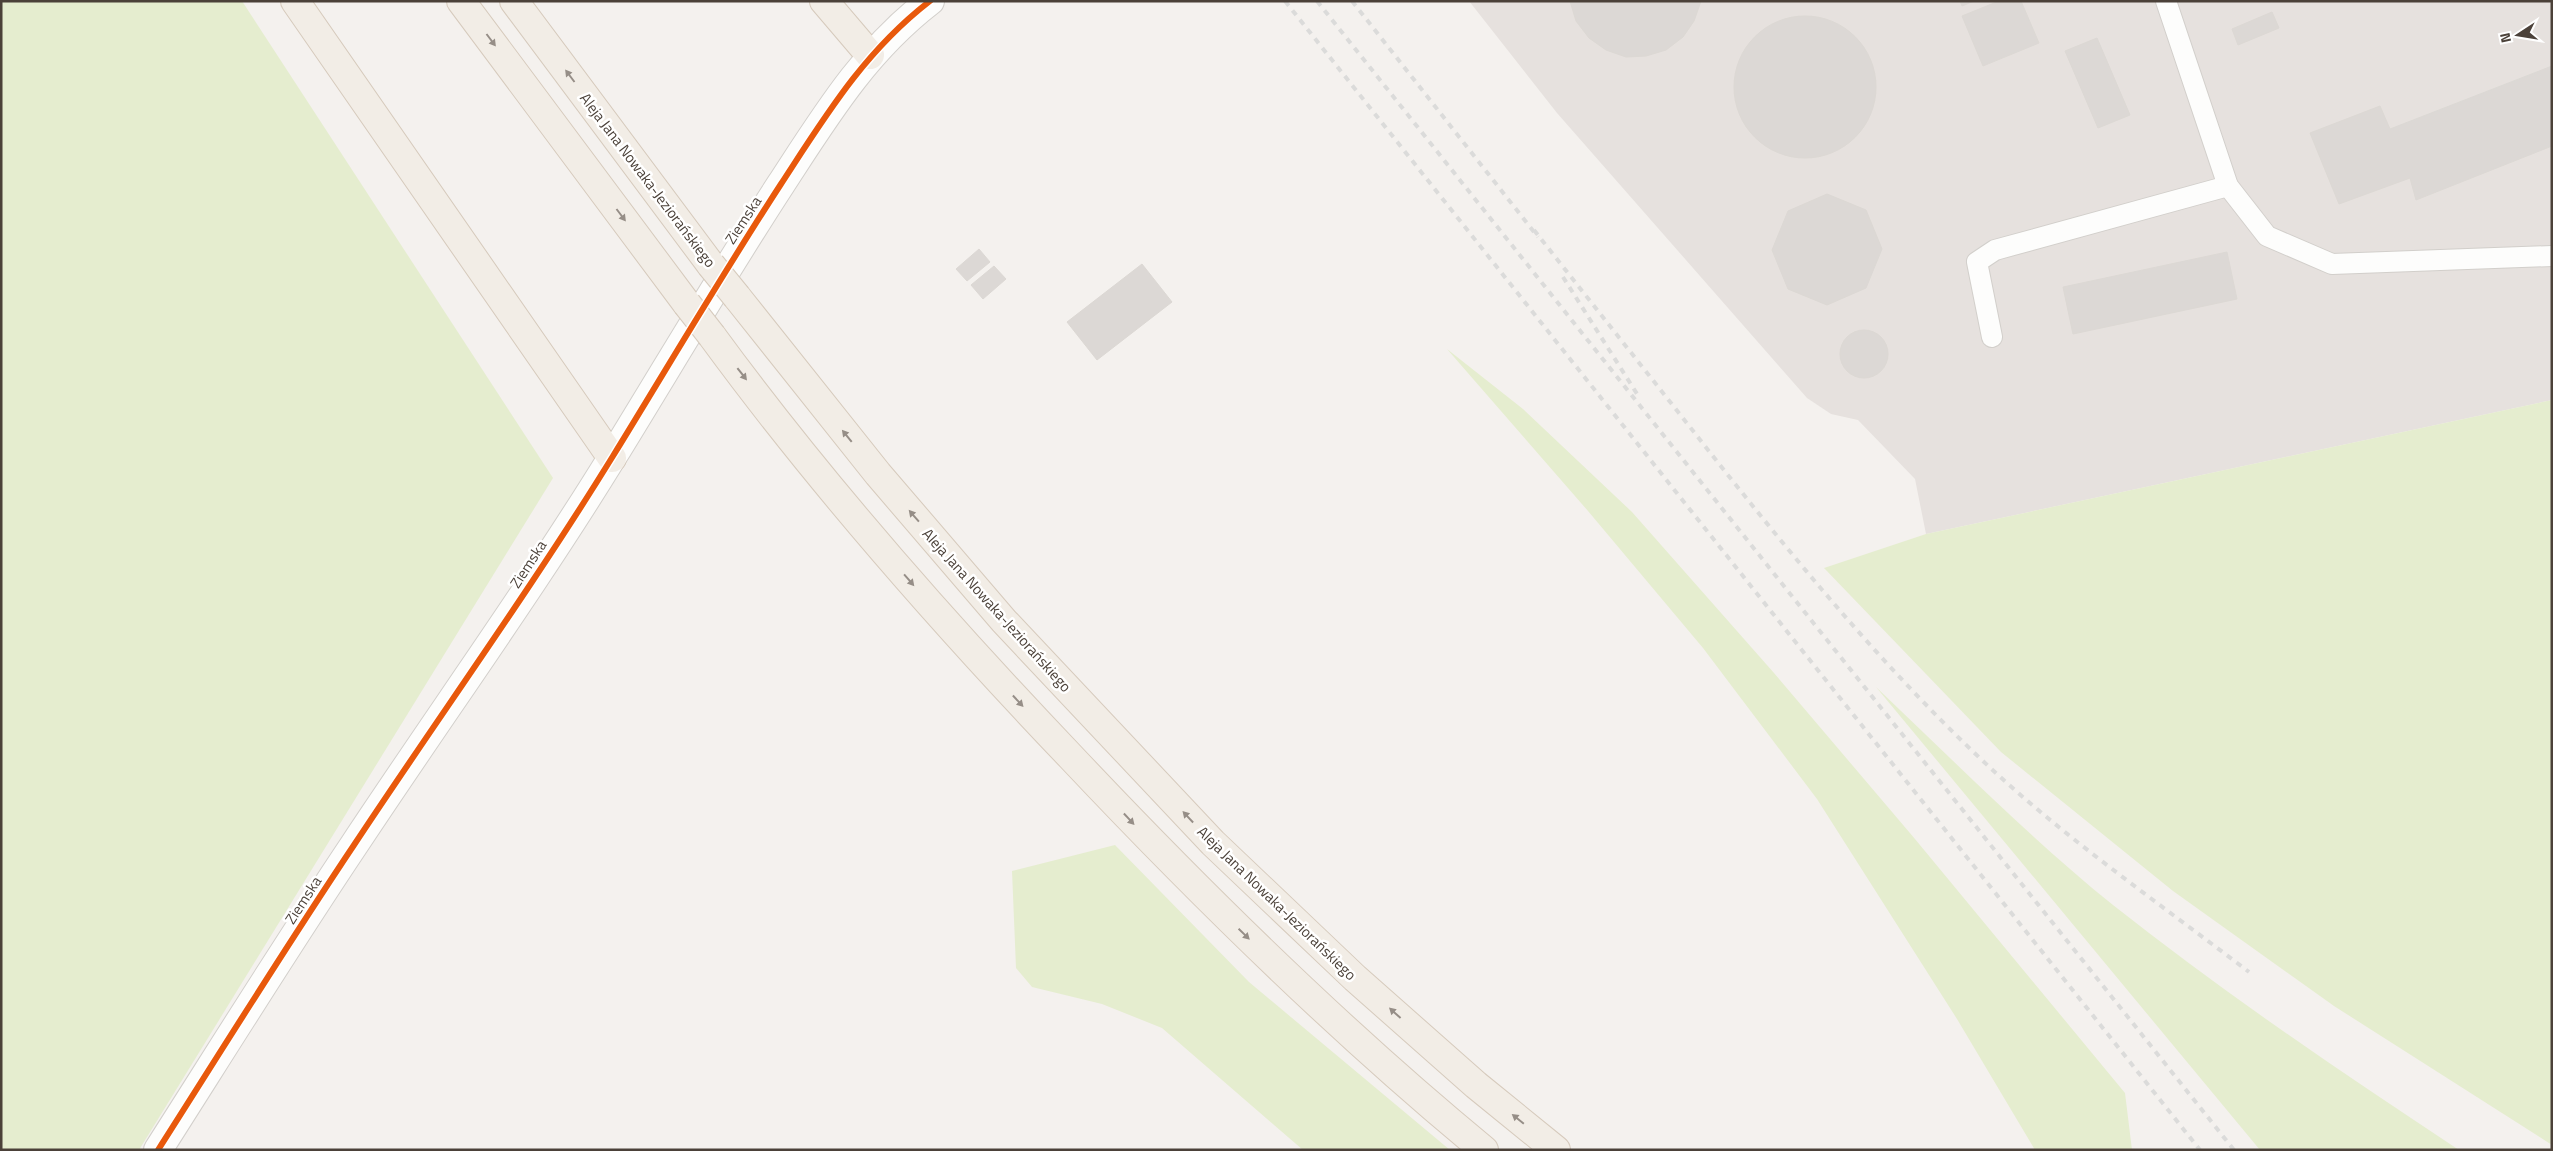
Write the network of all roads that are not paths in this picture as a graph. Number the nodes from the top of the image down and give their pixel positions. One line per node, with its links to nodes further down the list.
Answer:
1 (295, 1): 11 (main road)
2 (462, 1): 13 (main road, one-way to 13, bridge)
3 (514, 1): 14 (main road, Aleja Jana Nowaka-Jeziorańskiego, one-way to 3, bridge)
4 (824, 1): 7 (main road)
5 (930, 1): 7 (street, Ziemska)
6 (2166, 1): 8 (lane)
7 (870, 55): 11 (street, Ziemska)
8 (2228, 186): 9 (lane); 10 (lane)
9 (2552, 256)
10 (1992, 336)
11 (612, 458): 12 (street, Ziemska)
12 (158, 1150)
13 (1484, 1150)
14 (1556, 1150)

